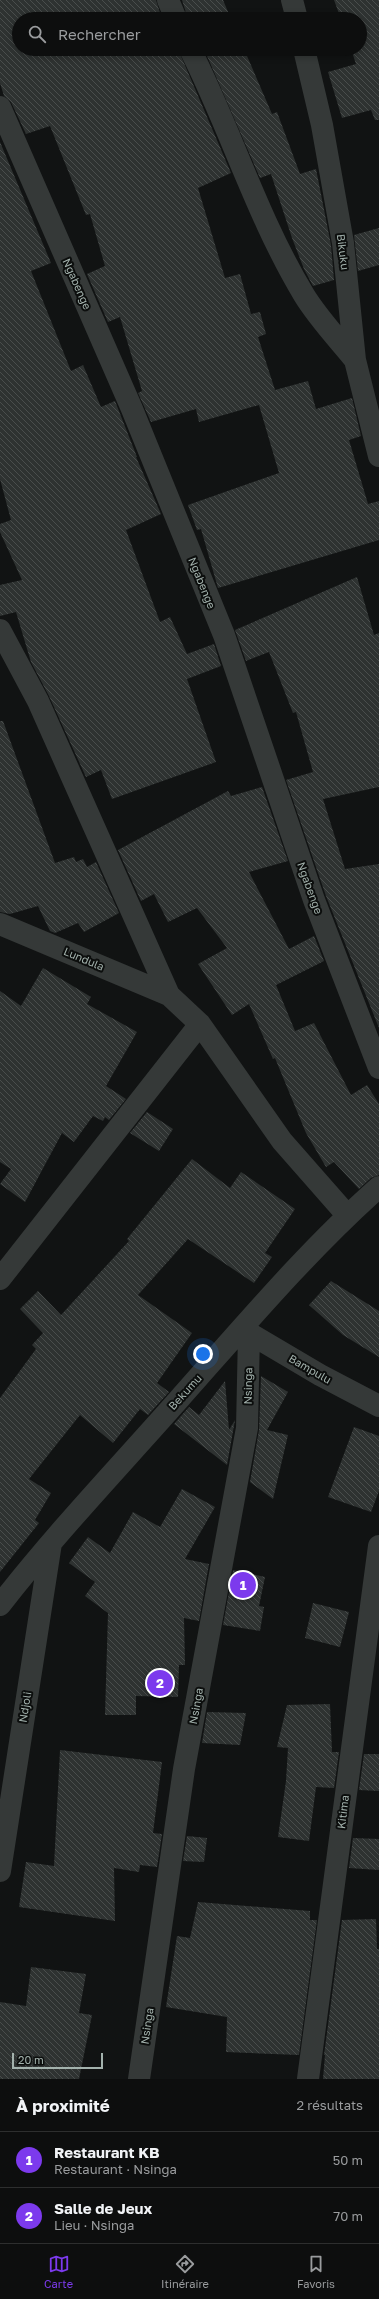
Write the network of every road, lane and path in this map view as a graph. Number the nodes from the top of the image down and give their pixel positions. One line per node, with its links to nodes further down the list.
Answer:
1 (168, 0): 3 (street)
2 (292, 0): 4 (street)
3 (173, 12)
4 (295, 12)
5 (194, 56): 9 (street)
6 (306, 56): 9 (street, Bikuku)
7 (0, 107): 8 (street, Ngabenge)
8 (6, 140): 15 (street, Ngabenge)
9 (355, 360): 10 (street, Bikuku)
10 (379, 456)
11 (0, 630): 13 (street)
12 (0, 924): 13 (street, Lundula)
13 (169, 995): 14 (street)
14 (200, 1024): 17 (street); 18 (street)
15 (379, 1068)
16 (379, 1187): 17 (street, Bekumu)
17 (348, 1215): 19 (street, Bekumu)
18 (0, 1280)
19 (245, 1331): 20 (street, Bampulu); 21 (street, Bekumu); 25 (street, Nsinga)
20 (379, 1406)
21 (51, 1543): 23 (street, Bekumu); 24 (street, Ndjoli)
22 (379, 1546): 26 (street, Kitima)
23 (0, 1605)
24 (0, 1871)
25 (139, 2079)
26 (308, 2079)

